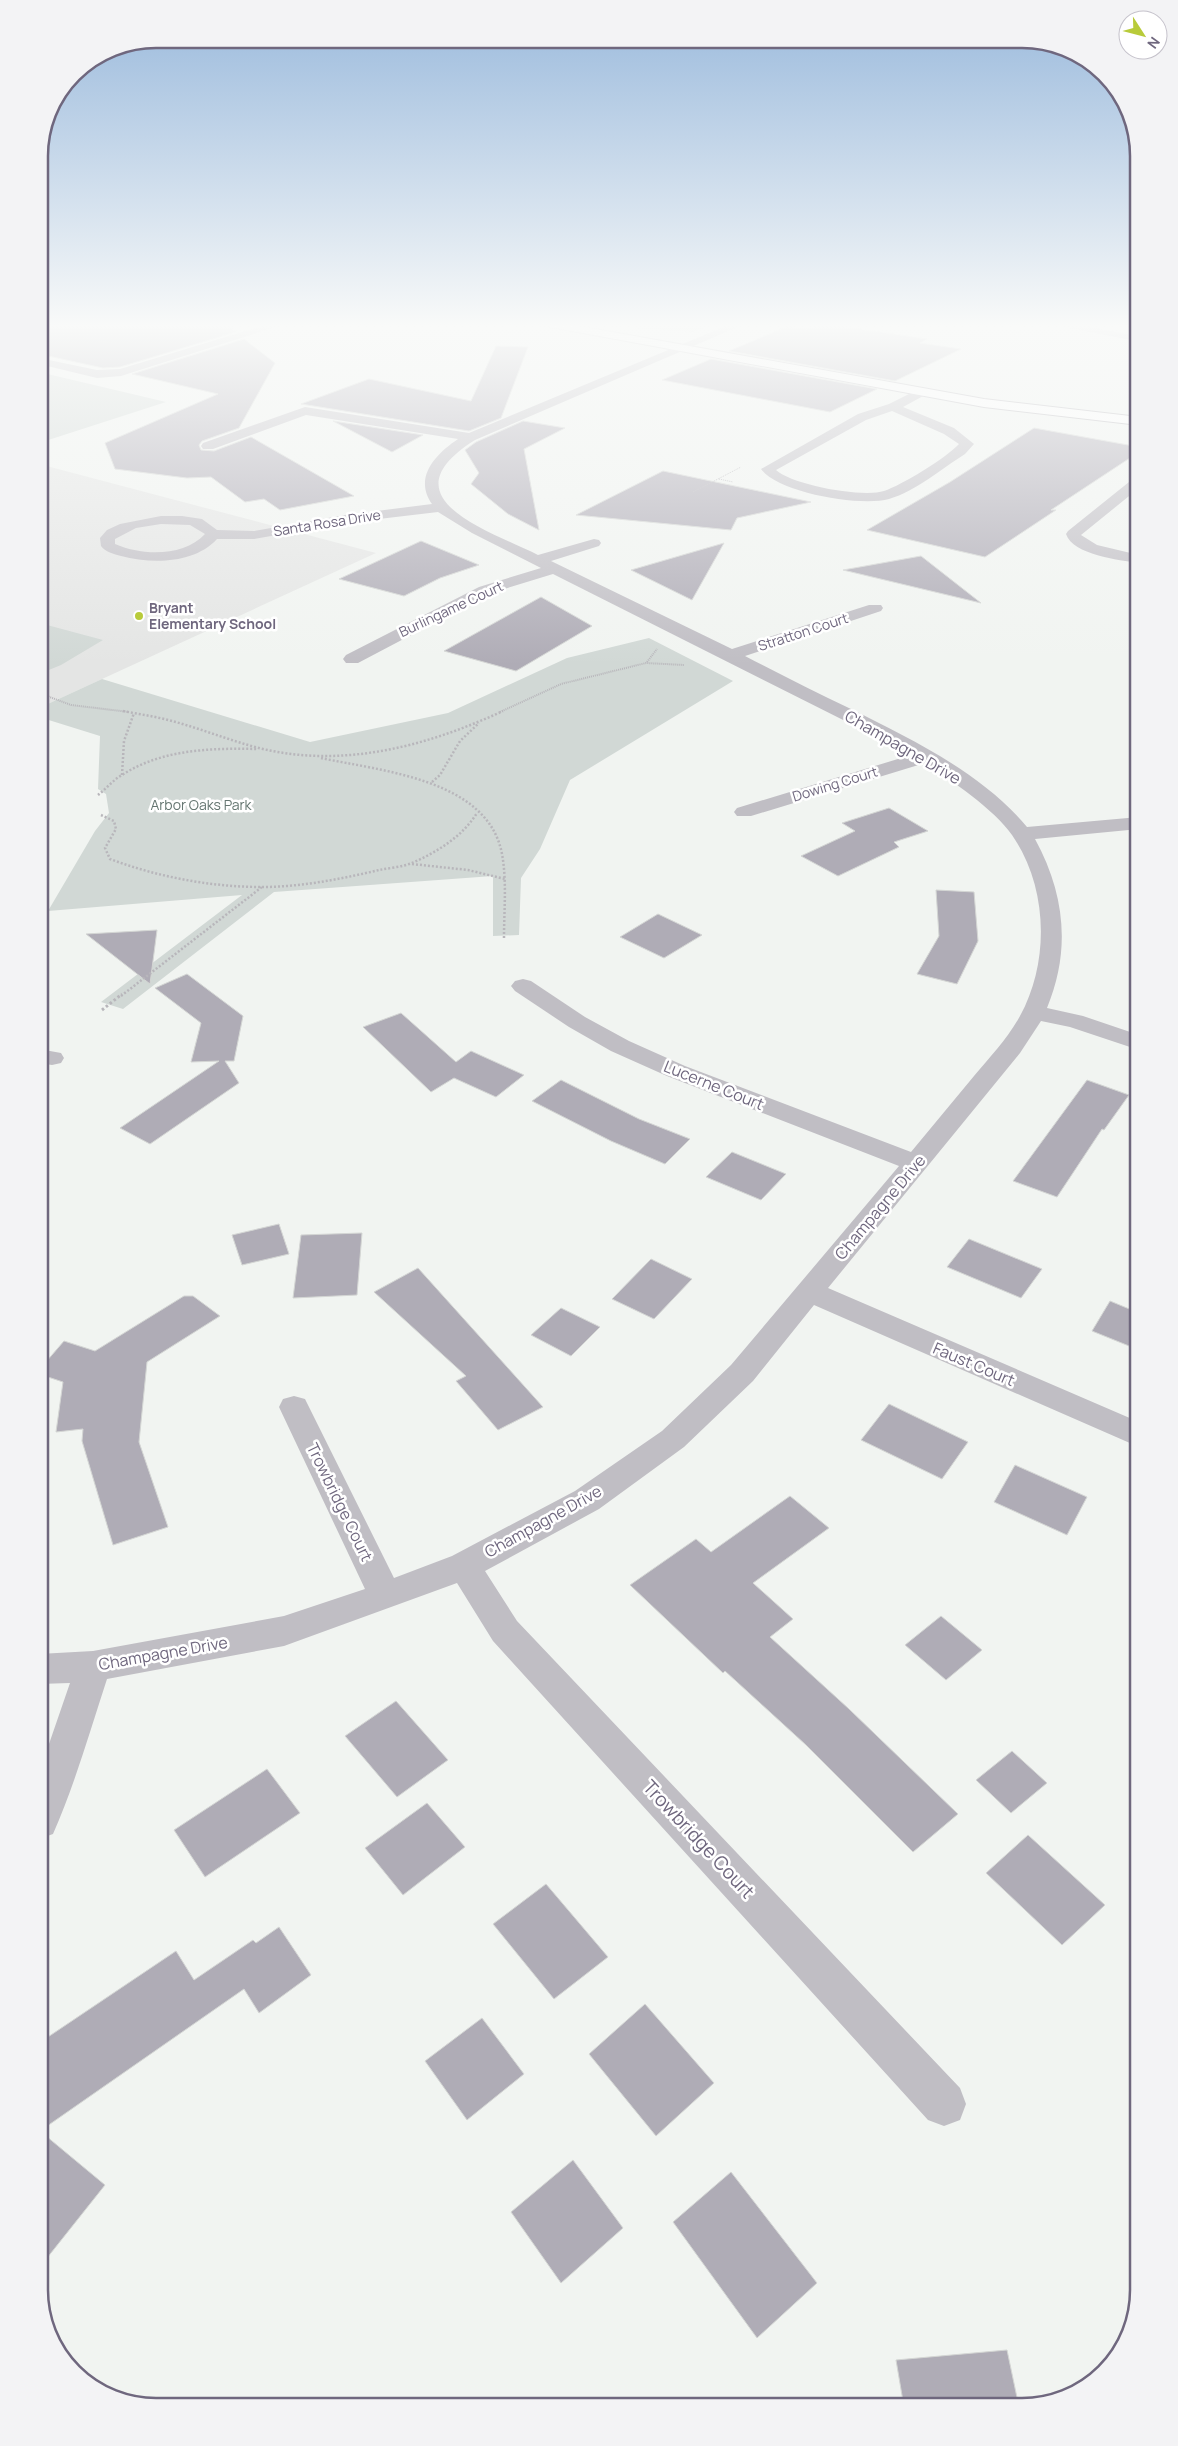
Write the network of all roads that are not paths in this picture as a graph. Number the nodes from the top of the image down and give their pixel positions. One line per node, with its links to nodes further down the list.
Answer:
1 (233, 437): 5 (street)
2 (470, 437): 7 (street)
3 (826, 437): 4 (street)
4 (958, 437)
5 (208, 446)
6 (1130, 488): 10 (street)
7 (442, 507): 8 (street, Santa Rosa Drive); 11 (street, Champagne Drive)
8 (213, 534): 8 (street)
9 (594, 543): 11 (street)
10 (1130, 557)
11 (545, 565): 13 (street, Champagne Drive); 14 (street, Burlingame Court)
12 (874, 608): 13 (street, Stratton Court)
13 (731, 655): 15 (street, Champagne Drive)
14 (352, 659)
15 (926, 757): 16 (street, Dowing Court); 18 (street, Champagne Drive)
16 (744, 812)
17 (1130, 824): 18 (street)
18 (1022, 834): 20 (street, Champagne Drive)
19 (523, 986): 22 (street, Lucerne Court)
20 (1034, 1013): 21 (street); 22 (street, Champagne Drive)
21 (1130, 1040)
22 (916, 1163): 23 (street, Champagne Drive)
23 (810, 1292): 25 (street, Faust Court); 26 (street, Champagne Drive)
24 (294, 1407): 27 (street, Trowbridge Court)
25 (1130, 1431)
26 (464, 1566): 27 (street, Champagne Drive); 31 (street, Trowbridge Court)
27 (386, 1596): 28 (street, Champagne Drive)
28 (93, 1666): 29 (street, Champagne Drive); 30 (street)
29 (48, 1668)
30 (48, 1798)
31 (944, 2104)

